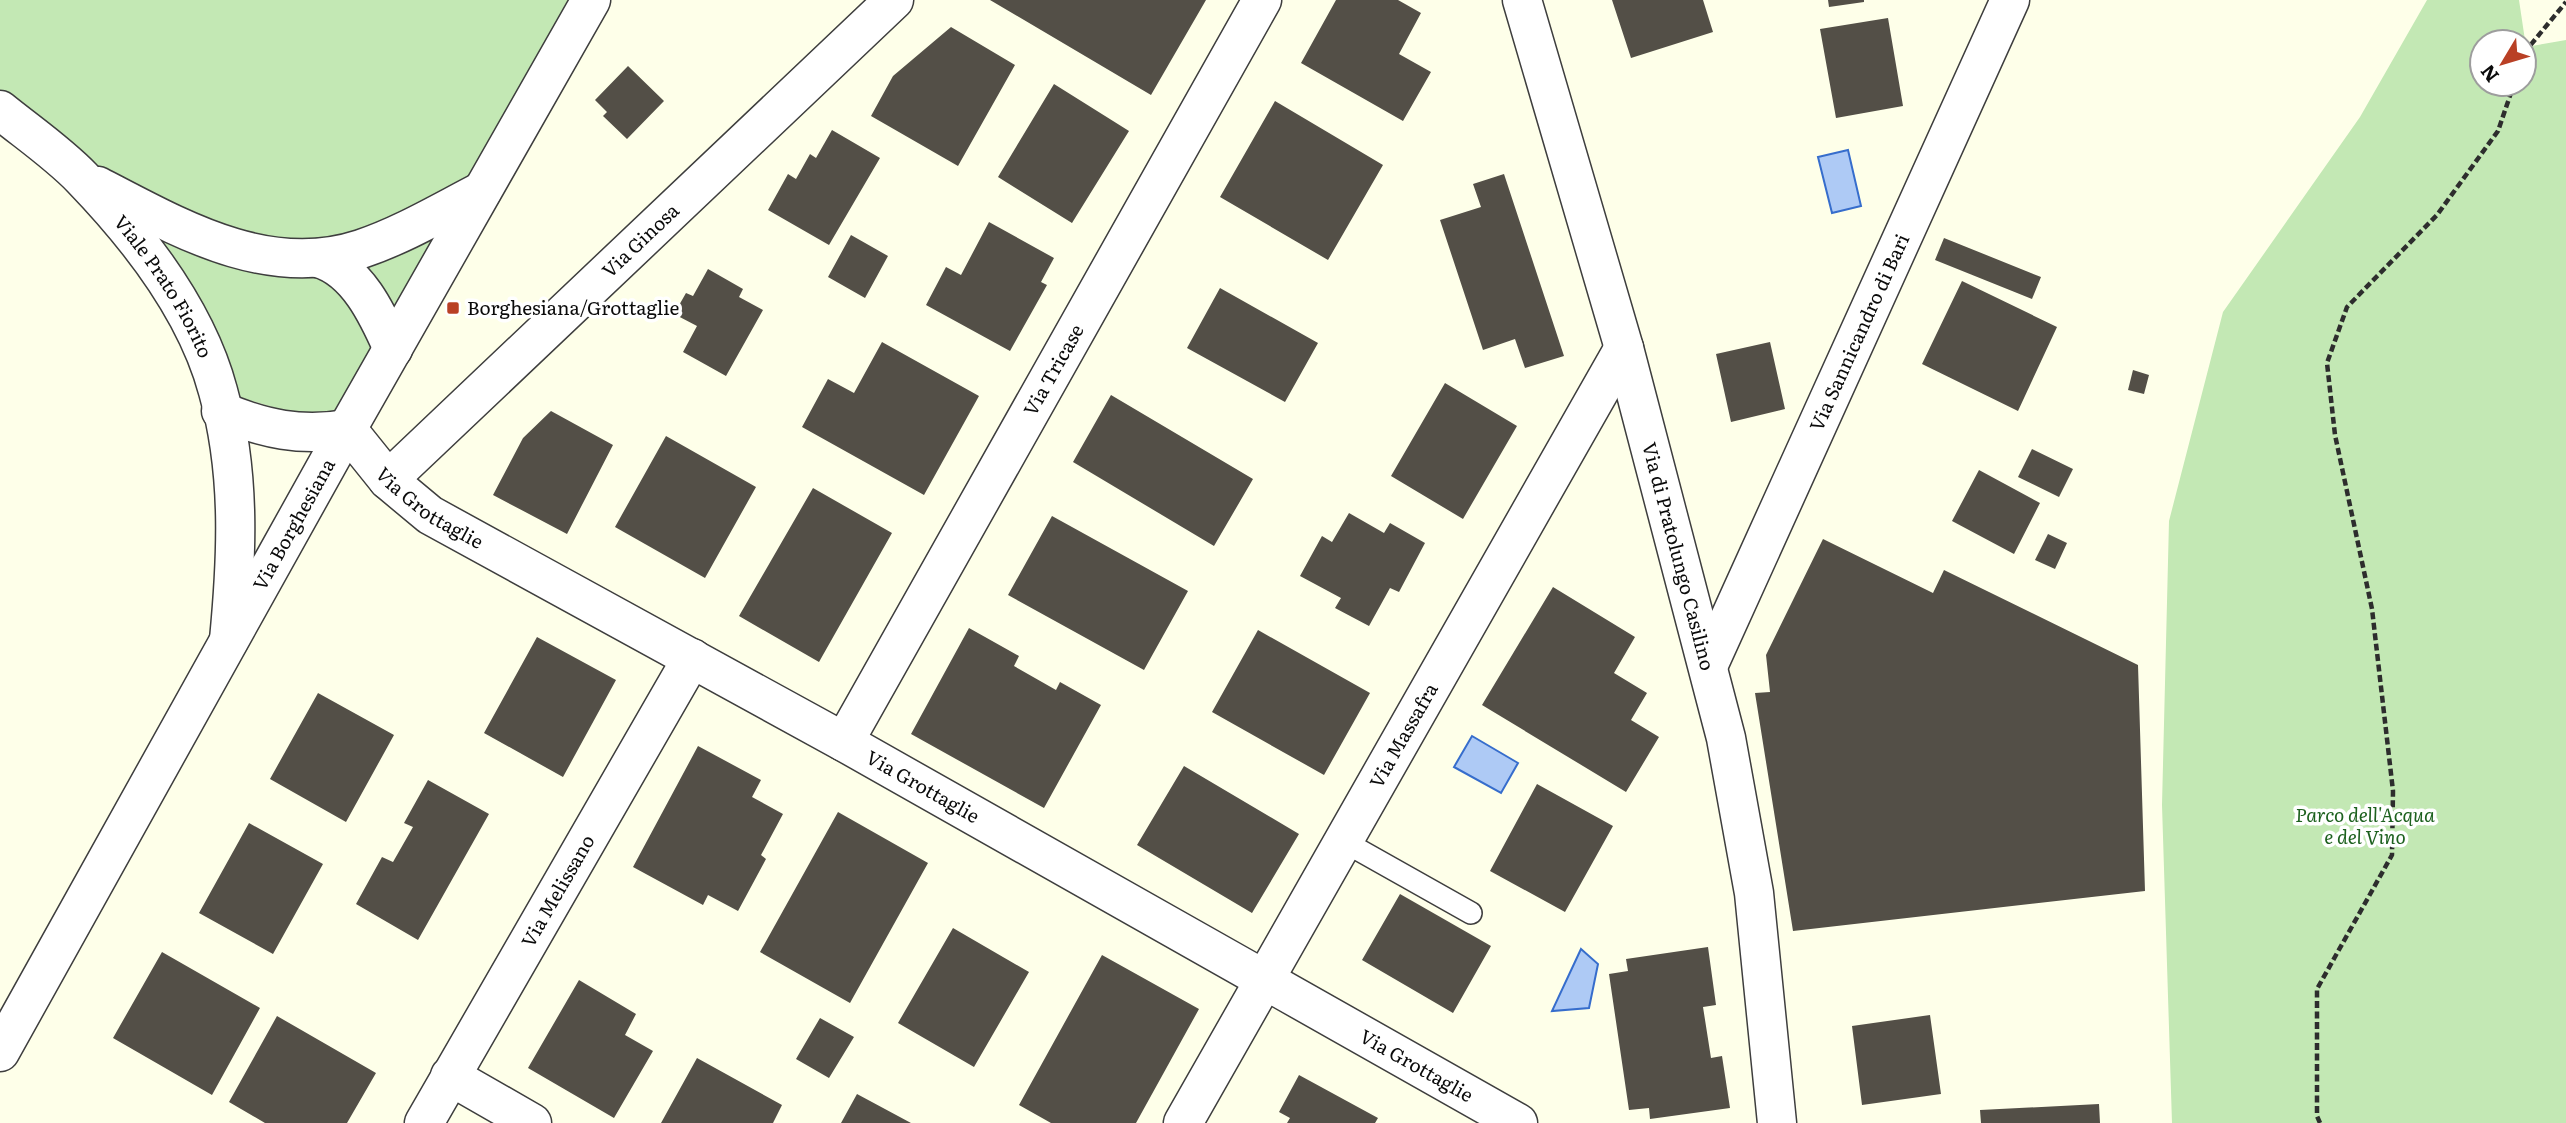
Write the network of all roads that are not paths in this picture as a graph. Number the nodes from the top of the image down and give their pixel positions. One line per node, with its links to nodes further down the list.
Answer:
1 (591, 0): 8 (street, Via Borghesiana)
2 (894, 0): 14 (street, Via Ginosa)
3 (1262, 0): 18 (street, Via Tricase)
4 (1522, 0): 10 (street, Via di Pratolungo Casilino)
5 (2010, 0): 17 (street, Via Sannicandro di Bari)
6 (0, 110): 7 (street, Viale Prato Fiorito)
7 (81, 176): 9 (street, Viale Prato Fiorito); 12 (street, Viale Prato Fiorito)
8 (482, 191): 9 (street, Viale Prato Fiorito); 11 (street, Via Borghesiana)
9 (318, 258): 11 (street, Viale Prato Fiorito)
10 (1624, 348): 17 (street, Via di Pratolungo Casilino); 19 (street, Via Massafra)
11 (393, 349): 13 (street, Via Borghesiana)
12 (222, 411): 13 (street); 15 (street, Viale Prato Fiorito)
13 (347, 429): 14 (street, Via Grottaglie); 15 (street, Via Borghesiana)
14 (388, 481): 16 (street, Via Grottaglie)
15 (229, 640): 22 (street, Via Borghesiana)
16 (692, 657): 18 (street, Via Grottaglie); 23 (street, Via Melissano)
17 (1709, 664): 28 (street, Via di Pratolungo Casilino)
18 (844, 741): 21 (street, Via Grottaglie)
19 (1343, 841): 20 (lane); 21 (street, Via Massafra)
20 (1471, 913)
21 (1265, 978): 26 (street, Via Massafra); 27 (street, Via Grottaglie)
22 (0, 1052)
23 (450, 1076): 24 (street, Via Melissano); 25 (street)
24 (424, 1123)
25 (532, 1123)
26 (1183, 1123)
27 (1518, 1123)
28 (1777, 1123)

